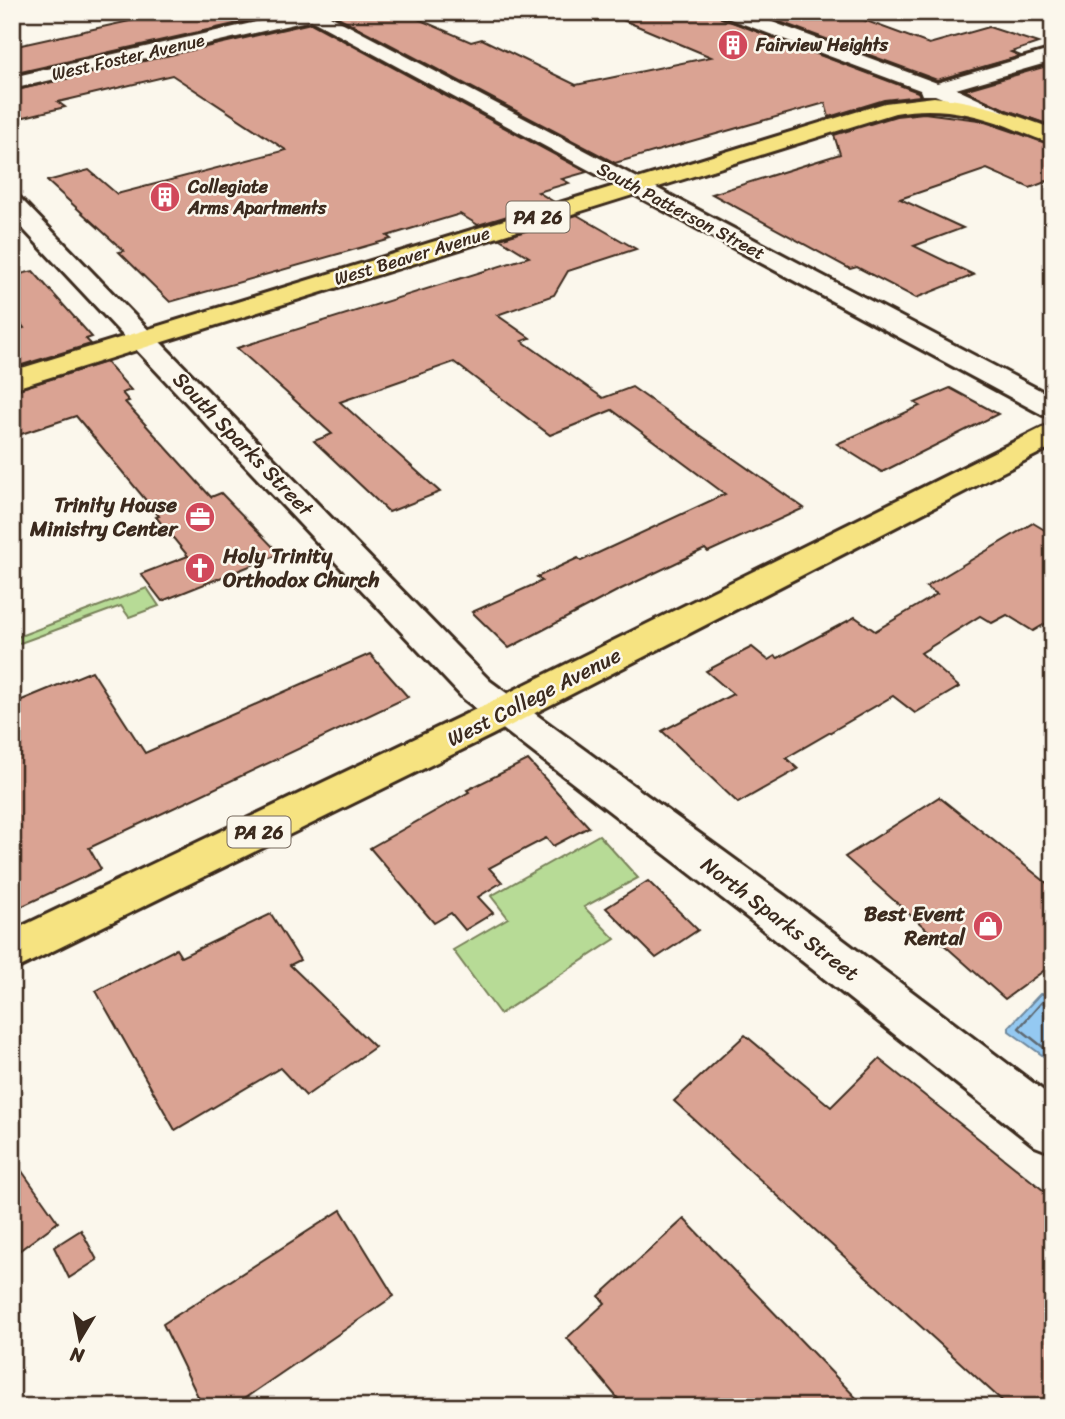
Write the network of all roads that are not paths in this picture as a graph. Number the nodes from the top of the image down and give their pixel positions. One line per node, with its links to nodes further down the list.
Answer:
1 (728, 12): 5 (street)
2 (316, 13): 4 (street, West Foster Avenue); 7 (street, South Patterson Street)
3 (1053, 55): 5 (street, West Beaver Avenue)
4 (12, 83)
5 (936, 96): 6 (main road, PA 26); 7 (main road, West Beaver Avenue / PA 26)
6 (1053, 137)
7 (636, 186): 9 (main road, West Beaver Avenue / PA 26); 11 (street, South Patterson Street)
8 (12, 203): 9 (street, South Sparks Street)
9 (143, 340): 10 (main road, West Beaver Avenue / PA 26); 13 (street, South Sparks Street)
10 (12, 380)
11 (1053, 409)
12 (1053, 434): 13 (main road, West College Avenue / PA 26)
13 (506, 711): 14 (main road, West College Avenue / PA 26); 15 (street, North Sparks Street)
14 (12, 952)
15 (1053, 1129)

